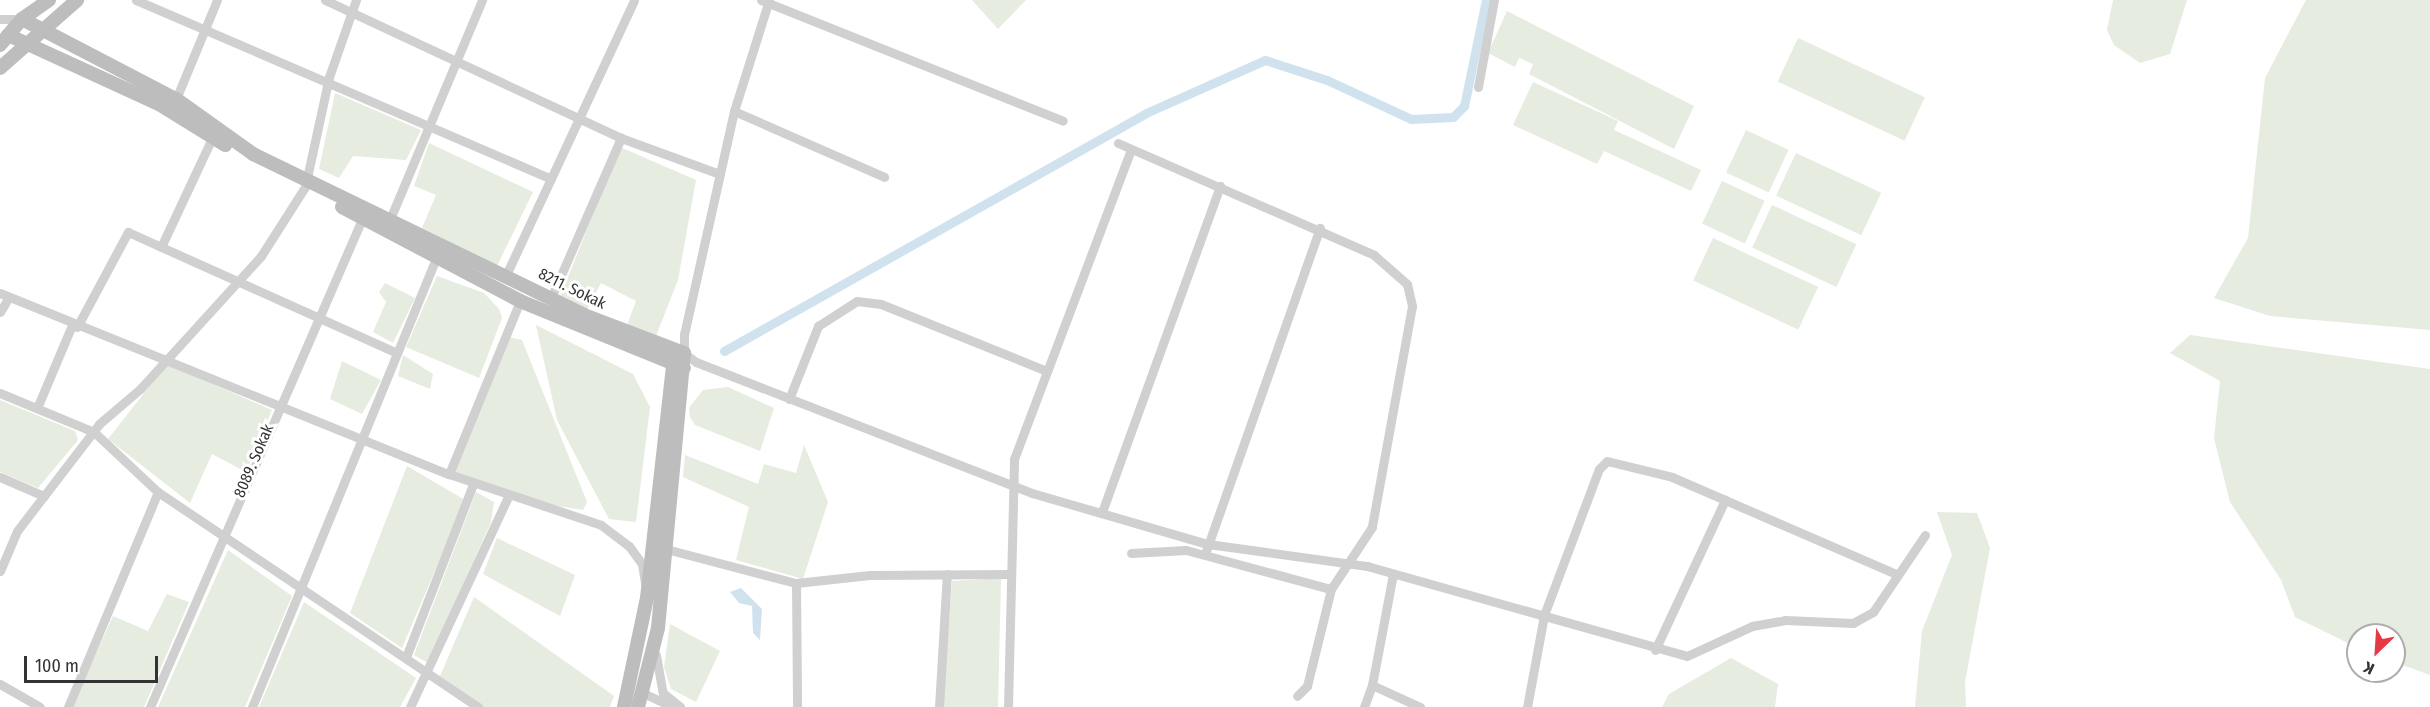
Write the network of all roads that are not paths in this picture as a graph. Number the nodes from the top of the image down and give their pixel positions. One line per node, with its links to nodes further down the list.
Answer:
1 (49, 0): 13 (street)
2 (77, 0): 14 (street)
3 (136, 0): 15 (street)
4 (217, 0): 15 (street)
5 (325, 0): 11 (street)
6 (356, 0): 11 (street)
7 (482, 0): 18 (street)
8 (633, 0): 24 (street)
9 (1494, 0): 21 (street)
10 (766, 1): 23 (street); 25 (street)
11 (352, 13): 18 (street); 20 (street)
12 (0, 19): 13 (street); 16 (street)
13 (22, 19): 14 (street, 8211. Sokak); 16 (street)
14 (42, 28): 17 (street); 22 (street, 8211. Sokak)
15 (202, 32): 20 (street); 22 (street)
16 (4, 40): 17 (street)
17 (24, 45): 19 (street); 27 (street)
18 (455, 64): 24 (street); 26 (street)
19 (0, 68)
20 (330, 81): 26 (street); 34 (street)
21 (1478, 87)
22 (176, 99): 34 (street, 8211. Sokak)
23 (734, 111): 31 (street); 32 (street)
24 (579, 119): 28 (street); 33 (street)
25 (1063, 121)
26 (430, 128): 33 (street); 37 (street)
27 (212, 138): 34 (street); 39 (street)
28 (621, 138): 31 (street); 44 (street)
29 (1118, 143): 30 (street)
30 (1131, 149): 35 (street); 52 (street)
31 (720, 174): 51 (street)
32 (884, 177)
33 (551, 178): 41 (street)
34 (306, 183): 36 (street); 37 (street, 8211. Sokak); 42 (street)
35 (1220, 186): 38 (street); 67 (street)
36 (363, 217): 40 (street); 47 (street, 8089. Sokak)
37 (390, 219): 41 (street, 8211. Sokak)
38 (1320, 228): 70 (street); 75 (street)
39 (161, 247): 42 (street); 48 (street)
40 (437, 255): 45 (street); 49 (street)
41 (506, 275): 44 (street, 8211. Sokak)
42 (237, 282): 47 (street); 50 (street)
43 (4, 295): 46 (street); 48 (street)
44 (551, 298): 51 (street, 8211. Sokak)
45 (520, 301): 51 (street); 59 (street)
46 (0, 312)
47 (316, 316): 49 (street); 55 (street, 8089. Sokak)
48 (75, 326): 50 (street); 56 (street)
49 (395, 352): 58 (street)
50 (165, 357): 55 (street); 57 (street)
51 (682, 360): 54 (street); 71 (street); 84 (street)
52 (1047, 371): 54 (street); 62 (street)
53 (0, 393): 56 (street)
54 (789, 399): 62 (street)
55 (278, 405): 58 (street); 68 (street, 8089. Sokak)
56 (37, 408): 57 (street)
57 (94, 432): 63 (street); 64 (street)
58 (359, 440): 59 (street); 82 (street)
59 (449, 474): 61 (street)
60 (0, 477): 64 (street)
61 (473, 484): 65 (street); 88 (street)
62 (1011, 485): 67 (street); 77 (street)
63 (158, 492): 68 (street); 95 (street)
64 (44, 495): 74 (street)
65 (508, 497): 84 (street); 89 (street)
66 (1725, 500): 78 (street); 85 (street); 87 (street)
67 (1102, 512): 70 (street)
68 (223, 534): 82 (street); 96 (street, 8089. Sokak)
69 (1925, 535): 78 (street)
70 (1208, 544): 73 (street); 75 (street)
71 (666, 549): 81 (street); 86 (street)
72 (1131, 553): 73 (street)
73 (1205, 554): 83 (street)
74 (2, 559): 76 (street)
75 (1345, 563): 80 (street); 83 (street)
76 (0, 571)
77 (1011, 573): 79 (street); 106 (street)
78 (1894, 573): 87 (street)
79 (947, 574): 81 (street); 105 (street)
80 (1393, 574): 85 (street); 91 (street)
81 (796, 583): 104 (street)
82 (302, 587): 88 (street); 97 (street)
83 (1331, 589): 93 (street)
84 (647, 598): 100 (street)
85 (1544, 615): 87 (street); 109 (street)
86 (658, 628): 92 (street); 103 (street)
87 (1655, 650)
88 (406, 657): 89 (street)
89 (430, 671): 98 (street); 99 (street)
90 (0, 684): 94 (street)
91 (1372, 685): 107 (street); 108 (street)
92 (643, 693): 101 (street); 102 (street)
93 (1297, 696)
94 (40, 707)
95 (68, 707)
96 (150, 707)
97 (252, 707)
98 (410, 707)
99 (478, 707)
100 (624, 707)
101 (638, 707)
102 (673, 707)
103 (680, 707)
104 (797, 707)
105 (939, 707)
106 (1008, 707)
107 (1364, 707)
108 (1420, 707)
109 (1527, 707)

